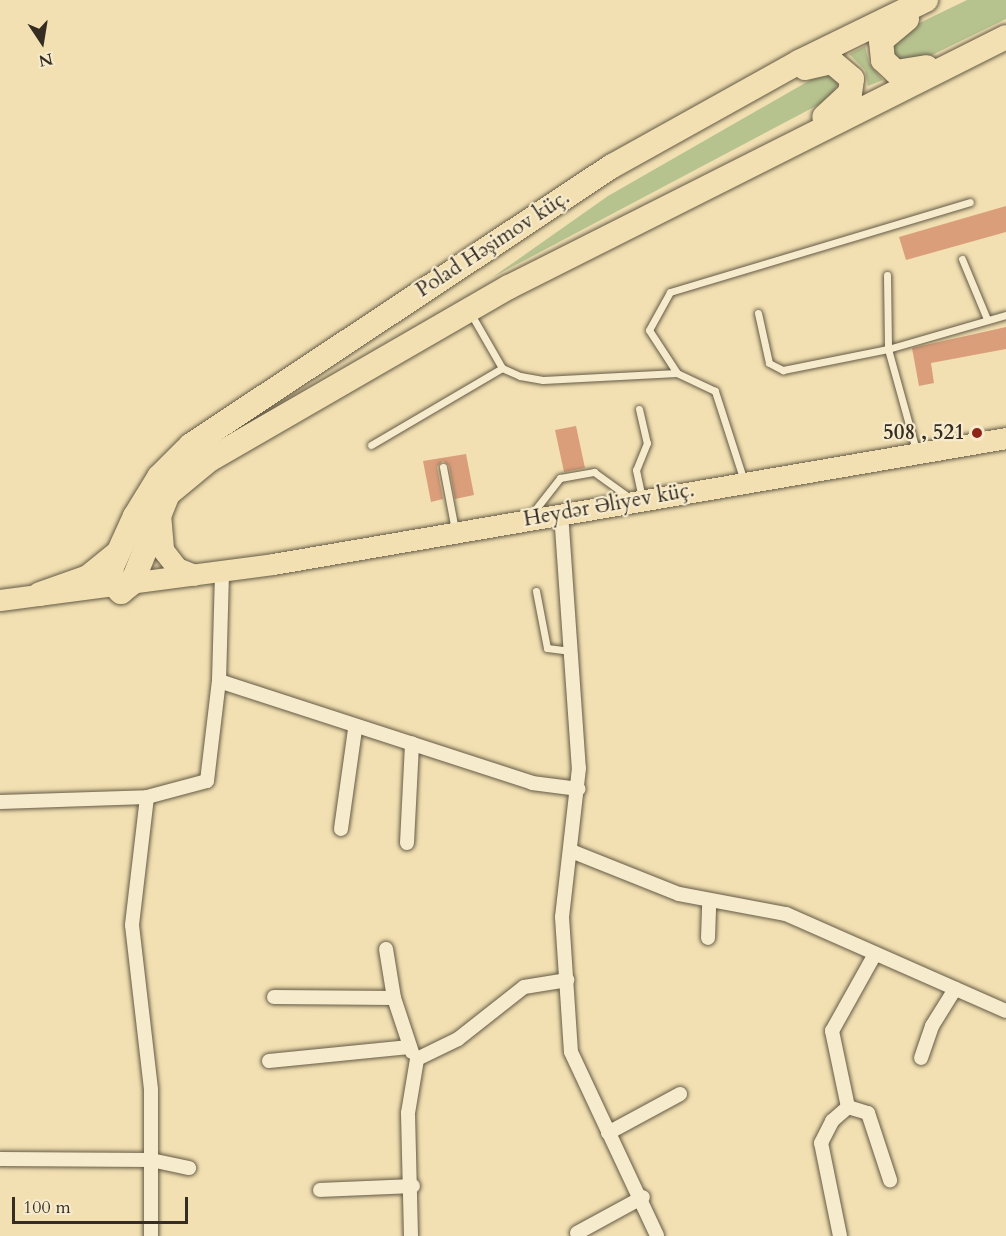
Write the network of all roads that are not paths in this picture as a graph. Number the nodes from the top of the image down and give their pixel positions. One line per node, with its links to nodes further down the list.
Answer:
1 (891, 0): 21 (highway)
2 (926, 0): 6 (highway, Polad Həşimov küç.)
3 (940, 0): 4 (highway)
4 (1006, 35): 7 (highway, Polad Həşimov küç.)
5 (1006, 54): 14 (highway)
6 (711, 109): 7 (highway); 21 (highway, Polad Həşimov küç.)
7 (735, 171): 19 (highway, Polad Həşimov küç.)
8 (970, 202): 17 (lane)
9 (962, 259): 13 (lane)
10 (887, 275): 15 (lane)
11 (758, 313): 15 (lane)
12 (1006, 315): 13 (lane)
13 (987, 319): 15 (lane)
14 (475, 321): 16 (lane); 19 (highway)
15 (888, 349): 23 (lane)
16 (502, 368): 17 (lane); 22 (lane)
17 (677, 373): 25 (lane)
18 (639, 409): 26 (lane)
19 (264, 428): 27 (highway, Polad Həşimov küç.)
20 (1006, 438): 23 (main road, Heydər Əliyev küç.)
21 (191, 445): 31 (highway, Polad Həşimov küç.)
22 (371, 445)
23 (916, 452): 25 (main road, Heydər Əliyev küç.)
24 (443, 467): 30 (lane)
25 (744, 481): 26 (main road, Heydər Əliyev küç.)
26 (637, 499): 28 (main road, Heydər Əliyev küç.); 29 (lane)
27 (160, 509): 32 (main road); 34 (highway, Polad Həşimov küç.)
28 (561, 513): 29 (main road, Heydər Əliyev küç.); 38 (street)
29 (528, 519): 30 (main road, Heydər Əliyev küç.)
30 (455, 533): 32 (main road, Heydər Əliyev küç.)
31 (116, 554): 34 (highway); 35 (highway)
32 (210, 573): 34 (main road); 35 (main road); 39 (street)
33 (536, 591): 38 (lane)
34 (121, 592): 37 (main road)
35 (40, 594): 36 (main road)
36 (0, 600)
37 (0, 610)
38 (571, 651): 42 (street)
39 (219, 681): 40 (street); 43 (street)
40 (355, 729): 41 (street); 45 (street)
41 (412, 743): 42 (street); 46 (street)
42 (579, 789): 47 (street)
43 (147, 797): 44 (street); 65 (street)
44 (0, 802)
45 (341, 828)
46 (407, 843)
47 (571, 850): 48 (street); 52 (street)
48 (709, 900): 49 (street); 51 (street)
49 (708, 938)
50 (386, 949): 55 (street)
51 (875, 954): 53 (street); 62 (street)
52 (567, 980): 59 (street); 63 (street)
53 (955, 989): 56 (street); 58 (street)
54 (274, 997): 55 (street)
55 (394, 998): 57 (street)
56 (1006, 1011)
57 (409, 1047): 59 (street); 60 (street)
58 (921, 1058)
59 (417, 1059): 68 (street)
60 (269, 1061)
61 (680, 1094): 63 (street)
62 (848, 1107): 67 (street); 75 (street)
63 (608, 1133): 70 (street)
64 (0, 1159): 65 (street)
65 (151, 1160): 66 (street); 72 (street)
66 (189, 1167)
67 (890, 1180)
68 (413, 1186): 69 (street); 73 (street)
69 (320, 1190)
70 (643, 1197): 71 (street); 74 (street)
71 (578, 1233)
72 (151, 1236)
73 (411, 1236)
74 (657, 1236)
75 (840, 1236)

